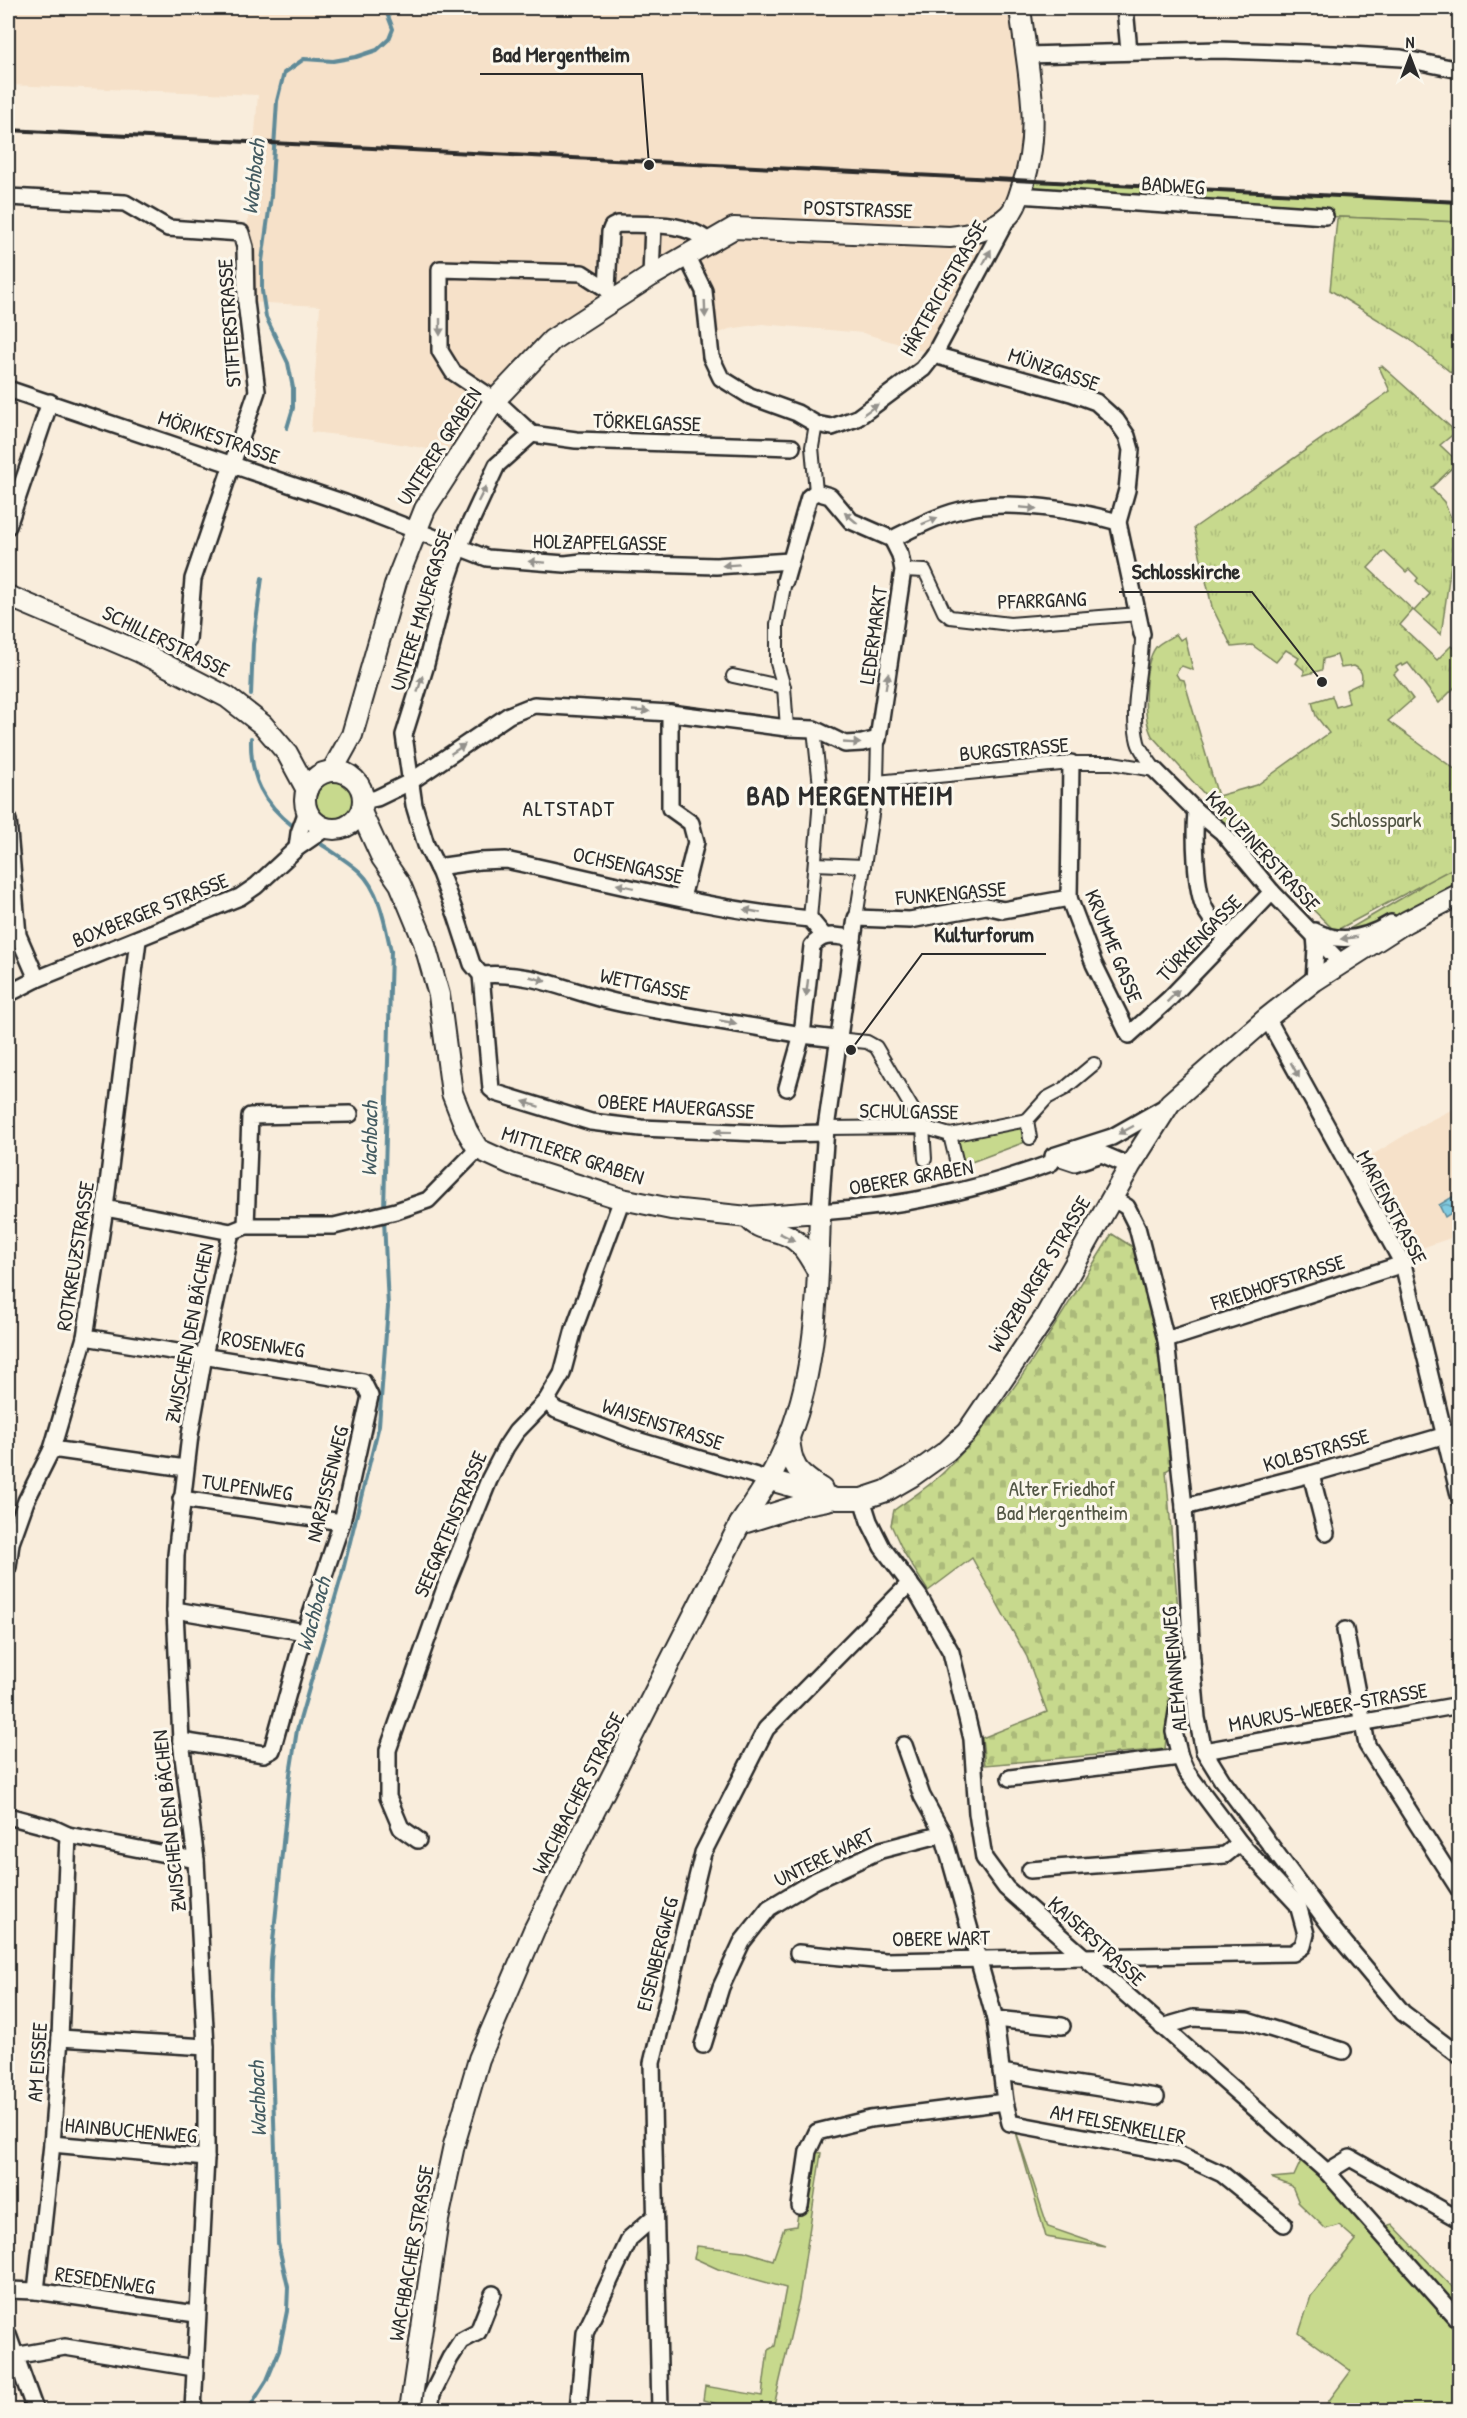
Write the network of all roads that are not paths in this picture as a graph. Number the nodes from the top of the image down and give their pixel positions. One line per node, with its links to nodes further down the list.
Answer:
1 (1020, 8): 4 (street)
2 (1125, 8): 3 (street)
3 (1130, 51): 4 (street); 5 (street)
4 (1026, 55): 6 (street)
5 (1460, 70)
6 (1019, 195): 8 (street); 9 (street, BADWEG)
7 (8, 197): 23 (street, STIFTERSTRASSE)
8 (1009, 215): 11 (street, POSTSTRASSE); 15 (street, HÄRTERICHSTRASSE, one-way to 8)
9 (1325, 216)
10 (653, 225): 11 (street); 13 (street); 14 (street)
11 (709, 241): 12 (street, POSTSTRASSE)
12 (686, 255): 13 (street, POSTSTRASSE); 19 (street, one-way to 19)
13 (651, 276): 14 (street, UNTERER GRABEN)
14 (611, 293): 17 (street, UNTERER GRABEN); 17 (street, one-way to 17)
15 (934, 355): 19 (street, HÄRTERICHSTRASSE, one-way to 15); 25 (street, MÜNZGASSE)
16 (8, 389): 18 (street, MÖRIKESTRASSE)
17 (495, 400): 20 (street); 27 (street, UNTERER GRABEN)
18 (50, 402): 23 (street, MÖRIKESTRASSE); 26 (street)
19 (816, 424): 22 (street)
20 (532, 434): 21 (street, TÖRKELGASSE); 29 (street, UNTERE MAUERGASSE, one-way to 20)
21 (792, 447): 22 (street, TÖRKELGASSE)
22 (812, 447): 24 (street)
23 (233, 464): 27 (street, MÖRIKESTRASSE); 36 (street, STIFTERSTRASSE)
24 (816, 492): 28 (street, one-way to 24); 30 (street)
25 (1118, 522): 28 (street, one-way to 25); 34 (street, MÜNZGASSE)
26 (8, 526)
27 (416, 529): 29 (street, HOLZAPFELGASSE); 42 (street, UNTERER GRABEN)
28 (892, 539): 31 (street, LEDERMARKT)
29 (459, 547): 30 (street, HOLZAPFELGASSE, one-way to 29); 49 (street, UNTERE MAUERGASSE, one-way to 29)
30 (790, 561): 32 (street)
31 (903, 570): 34 (street, PFARRGANG); 43 (street, LEDERMARKT, one-way to 31)
32 (785, 581): 38 (street)
33 (8, 596): 44 (street, SCHILLERSTRASSE)
34 (1139, 614): 35 (street, MÜNZGASSE)
35 (1142, 634): 46 (street)
36 (188, 640)
37 (733, 676): 38 (street)
38 (784, 687): 40 (street)
39 (670, 713): 40 (street); 49 (street, one-way to 39); 65 (street)
40 (787, 728): 41 (street)
41 (814, 729): 43 (street, one-way to 43); 59 (street)
42 (352, 735): 47 (street, UNTERER GRABEN); 48 (street, UNTERER GRABEN)
43 (878, 739): 50 (street)
44 (287, 753): 47 (street, SCHILLERSTRASSE); 51 (street, SCHILLERSTRASSE)
45 (1071, 763): 46 (street, BURGSTRASSE); 50 (street, BURGSTRASSE); 66 (street, KRUMME GASSE)
46 (1155, 770): 54 (street, KAPUZINERSTRASSE)
47 (327, 772): 48 (street); 51 (street)
48 (354, 779): 52 (street)
49 (410, 782): 52 (street); 61 (street, OBERE MAUERGASSE)
50 (877, 782): 60 (street)
51 (307, 790): 53 (street)
52 (362, 807): 56 (street); 58 (street, MITTLERER GRABEN)
53 (307, 811): 56 (street); 57 (street)
54 (1196, 811): 63 (street, KAPUZINERSTRASSE); 72 (street)
55 (8, 820): 76 (street)
56 (334, 828): 57 (street, BOXBERGER STRASSE); 58 (street, MITTLERER GRABEN)
57 (297, 848): 73 (street, BOXBERGER STRASSE)
58 (382, 858): 92 (street, MITTLERER GRABEN)
59 (815, 864): 60 (street); 68 (street)
60 (864, 866): 67 (street)
61 (437, 867): 65 (street, OCHSENGASSE, one-way to 61); 75 (street, OBERE MAUERGASSE)
62 (1460, 889): 69 (street, one-way to 69)
63 (1272, 892): 69 (street, KAPUZINERSTRASSE); 72 (street, TÜRKENGASSE)
64 (1460, 894): 74 (street, WÜRZBURGER STRASSE)
65 (682, 898): 68 (street, OCHSENGASSE, one-way to 65)
66 (1069, 898): 67 (street, FUNKENGASSE); 81 (street, KRUMME GASSE)
67 (856, 918): 71 (street)
68 (810, 919): 70 (street)
69 (1309, 931): 74 (street, KAPUZINERSTRASSE); 77 (street)
70 (824, 936): 71 (street); 80 (street, one-way to 80)
71 (853, 938): 82 (street)
72 (1227, 939): 81 (street, TÜRKENGASSE, one-way to 72)
73 (138, 940): 76 (street, BOXBERGER STRASSE); 99 (street, ROTKREUZSTRASSE)
74 (1340, 962): 77 (street, WÜRZBURGER STRASSE)
75 (481, 975): 80 (street, WETTGASSE, one-way to 80); 89 (street, OBERE MAUERGASSE, one-way to 75)
76 (37, 979): 78 (street, BOXBERGER STRASSE)
77 (1314, 981): 79 (street, WÜRZBURGER STRASSE)
78 (8, 994)
79 (1267, 1018): 85 (street, WÜRZBURGER STRASSE); 104 (street, MARIENSTRASSE, one-way to 104)
80 (802, 1035): 82 (street, WETTGASSE); 84 (street)
81 (1129, 1035)
82 (837, 1039): 88 (street); 89 (street)
83 (1094, 1064): 87 (street)
84 (787, 1088)
85 (1170, 1103): 93 (street, OBERER GRABEN, one-way to 93); 96 (street, WÜRZBURGER STRASSE)
86 (350, 1114): 102 (street)
87 (1026, 1120): 90 (street, SCHULGASSE); 91 (street)
88 (923, 1127): 89 (street, SCHULGASSE); 90 (street, SCHULGASSE); 94 (street)
89 (826, 1131): 100 (street)
90 (950, 1135): 95 (street)
91 (1030, 1138)
92 (478, 1149): 98 (street, MITTLERER GRABEN); 102 (street)
93 (1054, 1156): 96 (street); 100 (street, OBERER GRABEN)
94 (925, 1159)
95 (956, 1160)
96 (1130, 1166): 97 (street, WÜRZBURGER STRASSE)
97 (1112, 1198): 107 (street, ALEMANNENWEG); 119 (street, WÜRZBURGER STRASSE)
98 (622, 1199): 101 (street, MITTLERER GRABEN); 110 (street, SEEGARTENSTRASSE)
99 (105, 1208): 103 (street); 106 (street, ROTKREUZSTRASSE)
100 (820, 1212): 101 (street, MITTLERER GRABEN); 105 (street, WACHBACHER STRASSE)
101 (748, 1217): 105 (street, one-way to 105)
102 (246, 1226): 103 (street)
103 (231, 1232): 108 (street, ZWISCHEN DEN BÄCHEN)
104 (1403, 1264): 107 (street, FRIEDHOFSTRASSE); 111 (street, MARIENSTRASSE)
105 (817, 1270): 112 (street, WACHBACHER STRASSE)
106 (85, 1337): 108 (street, ROSENWEG); 113 (street, ROTKREUZSTRASSE)
107 (1166, 1340): 122 (street, ALEMANNENWEG)
108 (204, 1356): 109 (street, ROSENWEG); 114 (street, ZWISCHEN DEN BÄCHEN)
109 (363, 1382): 123 (street, NARZISSENWEG)
110 (546, 1401): 116 (street, WAISENSTRASSE); 142 (street, SEEGARTENSTRASSE)
111 (1452, 1432): 115 (street, KOLBSTRASSE); 120 (street, MARIENSTRASSE)
112 (789, 1437): 116 (street, WACHBACHER STRASSE); 118 (street)
113 (52, 1449): 114 (street, TULPENWEG); 126 (street, ROTKREUZSTRASSE)
114 (185, 1468): 117 (street, ZWISCHEN DEN BÄCHEN)
115 (1311, 1474): 122 (street, KOLBSTRASSE); 125 (street)
116 (770, 1480): 118 (street, WÜRZBURGER STRASSE); 121 (street); 124 (street, WACHBACHER STRASSE)
117 (181, 1499): 123 (street, TULPENWEG); 128 (street, ZWISCHEN DEN BÄCHEN)
118 (836, 1499): 119 (street, WÜRZBURGER STRASSE); 121 (street)
119 (862, 1499): 127 (street, KAISERSTRASSE)
120 (1460, 1499)
121 (801, 1505): 124 (street)
122 (1184, 1507): 131 (street, ALEMANNENWEG)
123 (342, 1522): 130 (street, NARZISSENWEG)
124 (740, 1524): 178 (street, WACHBACHER STRASSE)
125 (1326, 1533)
126 (8, 1567)
127 (910, 1583): 148 (street, KAISERSTRASSE); 165 (street, EISENBERGWEG)
128 (175, 1610): 130 (street); 134 (street, ZWISCHEN DEN BÄCHEN)
129 (1345, 1630): 133 (street)
130 (305, 1632): 134 (street, NARZISSENWEG)
131 (1191, 1660): 136 (street, ALEMANNENWEG); 137 (street)
132 (1460, 1705): 133 (street, MAURUS-WEBER-STRASSE)
133 (1365, 1721): 136 (street, MAURUS-WEBER-STRASSE); 146 (street)
134 (181, 1741): 144 (street, ZWISCHEN DEN BÄCHEN)
135 (904, 1745): 140 (street)
136 (1204, 1751): 157 (street, ALEMANNENWEG)
137 (1180, 1757): 138 (street); 143 (street)
138 (1010, 1778)
139 (8, 1816): 141 (street)
140 (943, 1834): 149 (street); 154 (street, UNTERE WART)
141 (68, 1836): 144 (street); 153 (street, AM EISSEE)
142 (418, 1840)
143 (1240, 1843): 145 (street); 148 (street, OBERE WART)
144 (196, 1860): 155 (street, ZWISCHEN DEN BÄCHEN)
145 (1030, 1870)
146 (1460, 1892)
147 (798, 1953): 149 (street, OBERE WART)
148 (1084, 1958): 149 (street, OBERE WART); 152 (street, KAISERSTRASSE)
149 (976, 1959): 150 (street, AM FELSENKELLER)
150 (995, 2019): 151 (street); 158 (street, AM FELSENKELLER)
151 (1062, 2026)
152 (1162, 2027): 156 (street); 163 (street, KAISERSTRASSE)
153 (60, 2038): 155 (street); 161 (street, AM EISSEE)
154 (703, 2045)
155 (206, 2047): 162 (street, ZWISCHEN DEN BÄCHEN)
156 (1343, 2051)
157 (1460, 2056)
158 (1001, 2072): 159 (street, AM FELSENKELLER); 160 (street, AM FELSENKELLER)
159 (1156, 2097)
160 (1005, 2102): 164 (street); 167 (street, AM FELSENKELLER)
161 (52, 2144): 162 (street, HAINBUCHENWEG); 169 (street, AM EISSEE)
162 (206, 2158): 171 (street, ZWISCHEN DEN BÄCHEN)
163 (1327, 2172): 166 (street); 172 (street, KAISERSTRASSE)
164 (800, 2206)
165 (654, 2217): 180 (street); 181 (street, EISENBERGWEG)
166 (1460, 2220)
167 (1284, 2224)
168 (8, 2290): 169 (street, RESEDENWEG)
169 (36, 2291): 171 (street, RESEDENWEG)
170 (493, 2294): 179 (street)
171 (196, 2314): 175 (street, ZWISCHEN DEN BÄCHEN)
172 (1460, 2322)
173 (8, 2336): 174 (street)
174 (14, 2356): 175 (street); 176 (street)
175 (194, 2368): 177 (street, ZWISCHEN DEN BÄCHEN)
176 (35, 2410)
177 (193, 2410)
178 (410, 2410)
179 (430, 2410)
180 (578, 2410)
181 (660, 2410)

